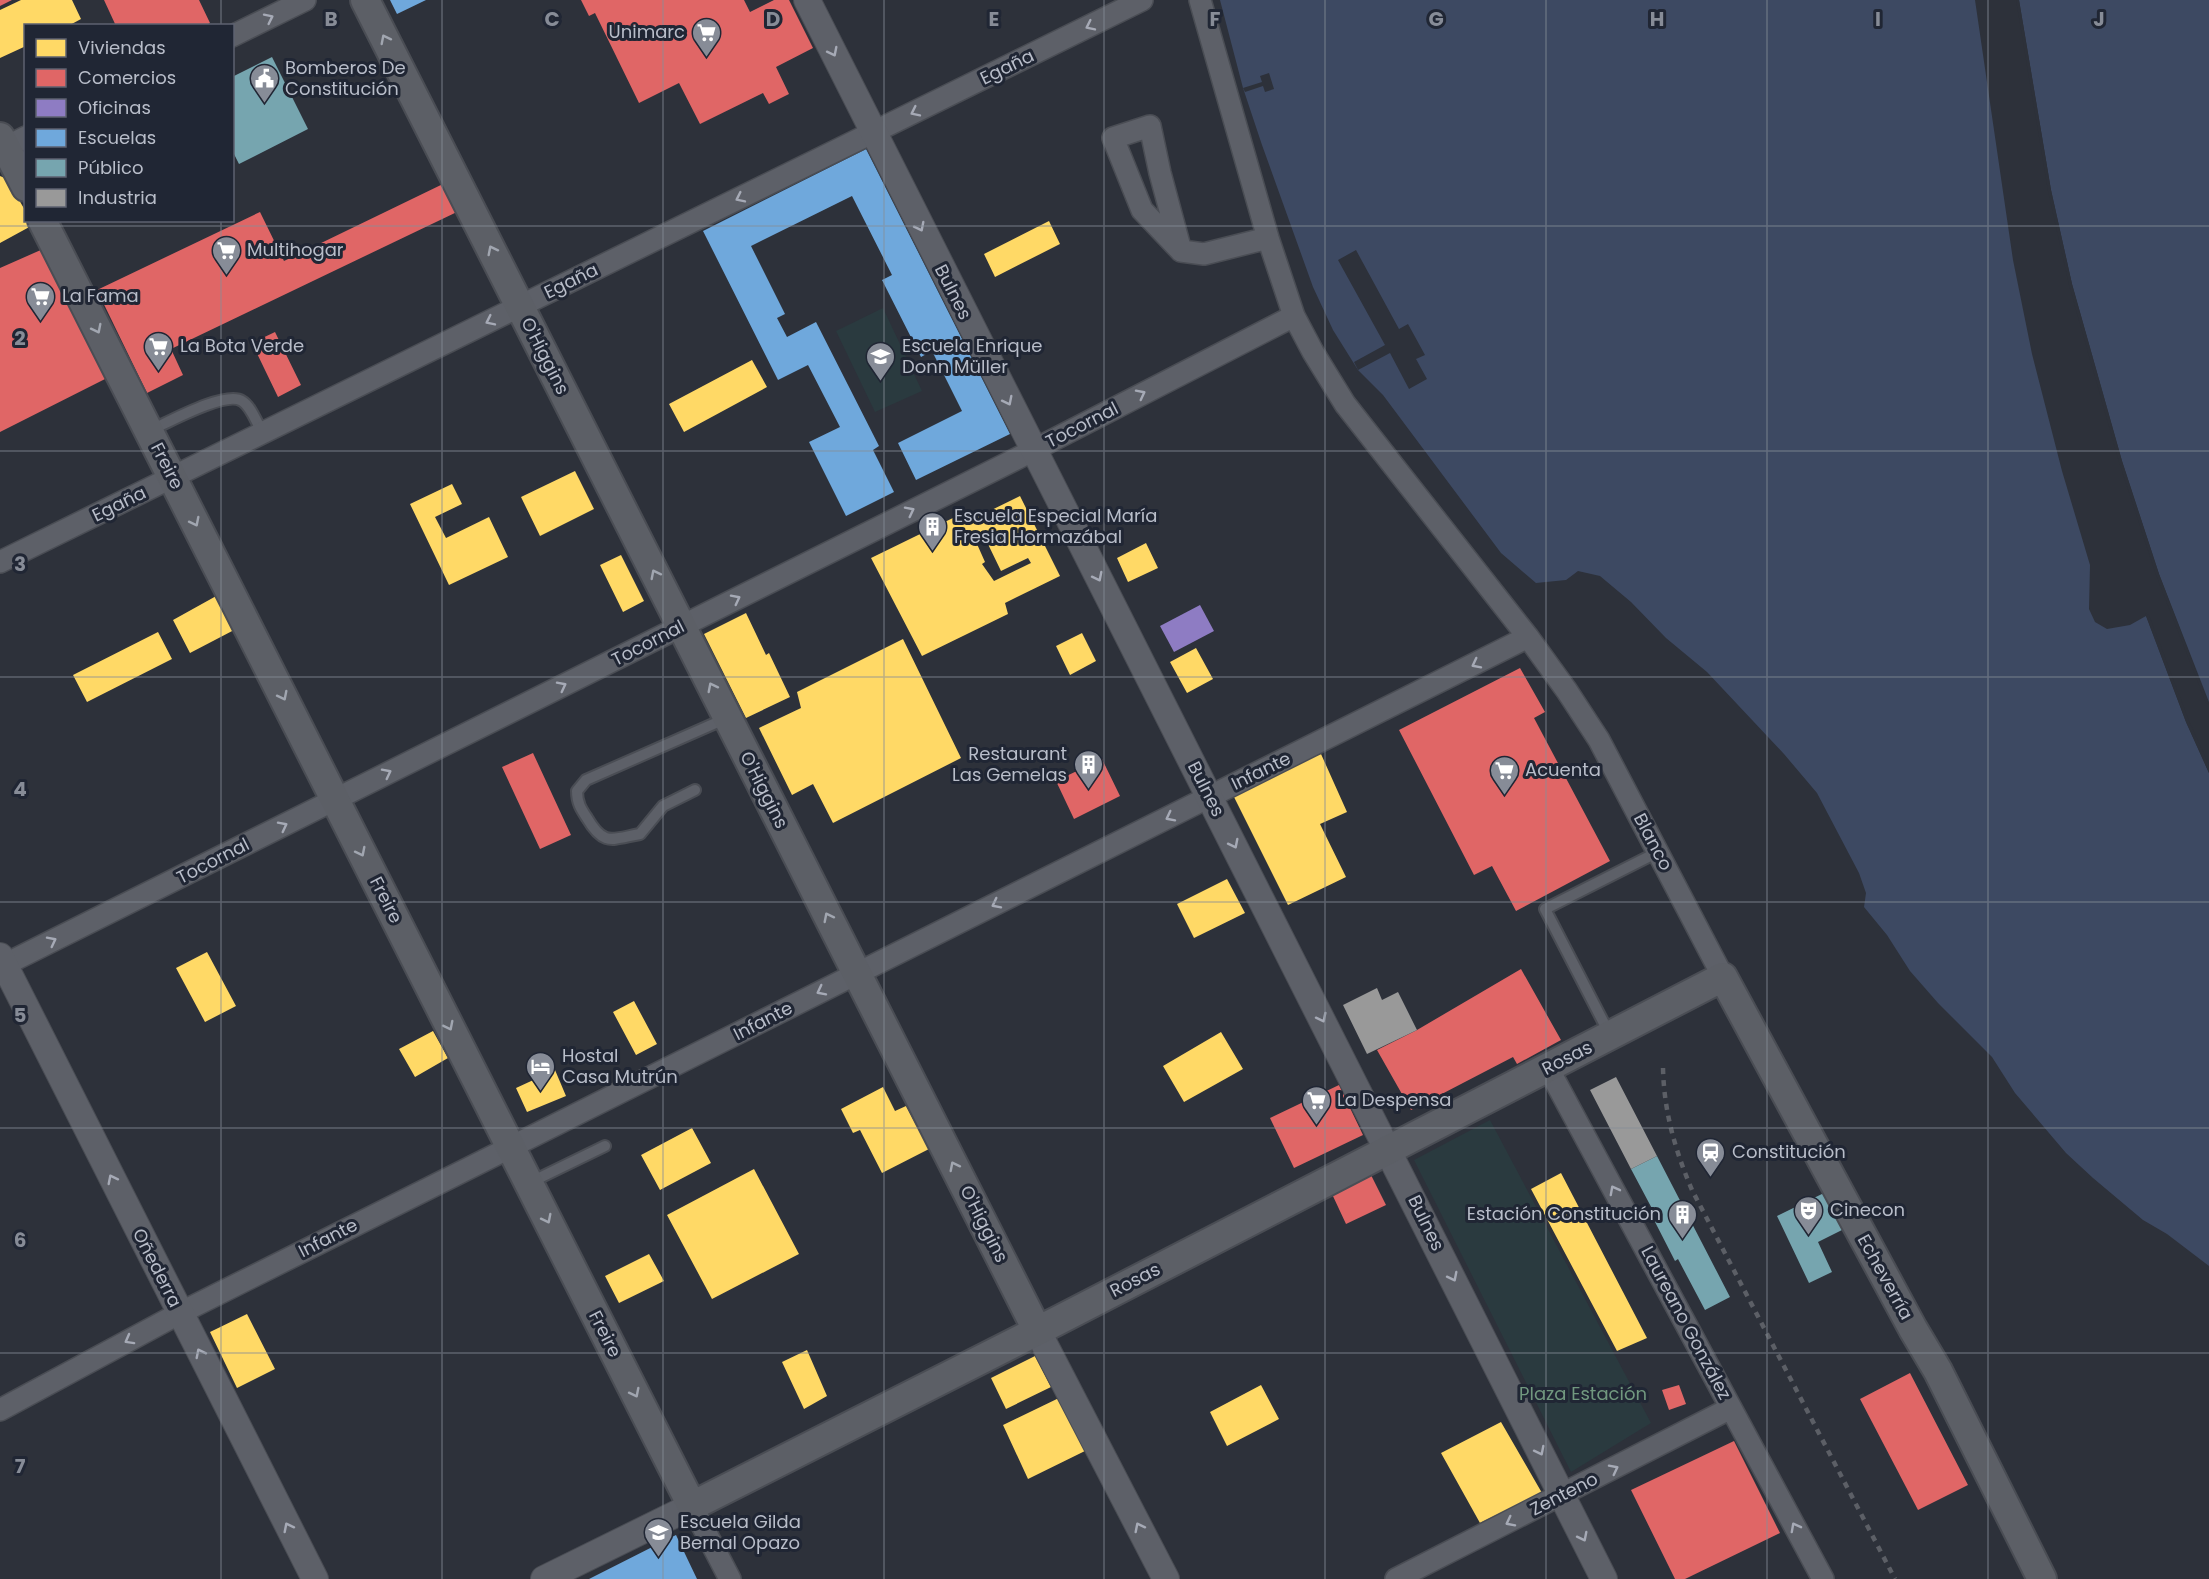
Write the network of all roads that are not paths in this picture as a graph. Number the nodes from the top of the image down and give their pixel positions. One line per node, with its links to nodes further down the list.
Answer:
1 (305, 0): 6 (street, one-way to 1)
2 (365, 0): 13 (main road, O'Higgins, one-way to 2)
3 (807, 0): 7 (street, Bulnes, one-way to 7)
4 (1142, 0): 7 (street, Egaña, one-way to 7)
5 (1200, 0): 11 (street, Blanco)
6 (234, 35)
7 (873, 133): 13 (street, Egaña, one-way to 13); 17 (street, Bulnes, one-way to 17)
8 (8, 143): 9 (main road)
9 (24, 182)
10 (43, 222): 15 (main road, Freire, one-way to 15)
11 (1268, 238): 12 (street); 14 (street, Blanco)
12 (1181, 251): 12 (street)
13 (520, 306): 16 (street, Egaña, one-way to 16); 20 (main road, O'Higgins, one-way to 13)
14 (1294, 316): 17 (street, Tocornal, one-way to 14); 21 (street, Blanco)
15 (149, 431): 16 (lane); 18 (main road, Freire)
16 (262, 433): 18 (street, Egaña)
17 (1033, 450): 20 (street, Tocornal, one-way to 17); 24 (street, Bulnes, one-way to 24)
18 (172, 477): 19 (street, Egaña); 25 (main road, Freire, one-way to 25)
19 (0, 562)
20 (681, 626): 22 (main road, O'Higgins, one-way to 20); 25 (street, Tocornal, one-way to 20)
21 (1528, 638): 24 (street, Infante, one-way to 24); 26 (street, Blanco)
22 (728, 718): 23 (lane); 28 (main road, O'Higgins, one-way to 22)
23 (695, 790)
24 (1210, 797): 28 (street, Infante, one-way to 28); 34 (street, Bulnes, one-way to 34)
25 (335, 800): 27 (street, Tocornal, one-way to 25); 33 (main road, Freire, one-way to 33)
26 (1658, 852): 29 (street, Blanco); 30 (lane)
27 (1, 963): 36 (street, Oñederra, one-way to 27)
28 (857, 974): 33 (street, Infante, one-way to 33); 37 (main road, O'Higgins, one-way to 28)
29 (1723, 977): 30 (main road, Rosas); 49 (main road, Echeverría)
30 (1610, 1035): 31 (main road, Rosas)
31 (1548, 1068): 34 (main road, Rosas); 38 (street, Laureano González, one-way to 31)
32 (605, 1146): 35 (lane)
33 (511, 1147): 35 (main road, Freire); 36 (street, Infante)
34 (1389, 1149): 37 (main road, Rosas); 40 (street, Bulnes, one-way to 40)
35 (529, 1183): 41 (main road, Freire, one-way to 41)
36 (180, 1312): 39 (street, Infante, one-way to 39); 42 (street, Oñederra, one-way to 36)
37 (1037, 1330): 41 (main road, Rosas); 45 (street, O'Higgins, one-way to 37)
38 (1731, 1408): 40 (street, Zenteno, one-way to 38); 48 (street, Laureano González, one-way to 38)
39 (0, 1410)
40 (1562, 1496): 46 (street, Zenteno, one-way to 46); 47 (street, Bulnes, one-way to 47)
41 (692, 1506): 43 (street, Rosas); 44 (street, Freire)
42 (315, 1579)
43 (543, 1579)
44 (730, 1579)
45 (1166, 1579)
46 (1396, 1579)
47 (1604, 1579)
48 (1823, 1579)
49 (2042, 1579)

